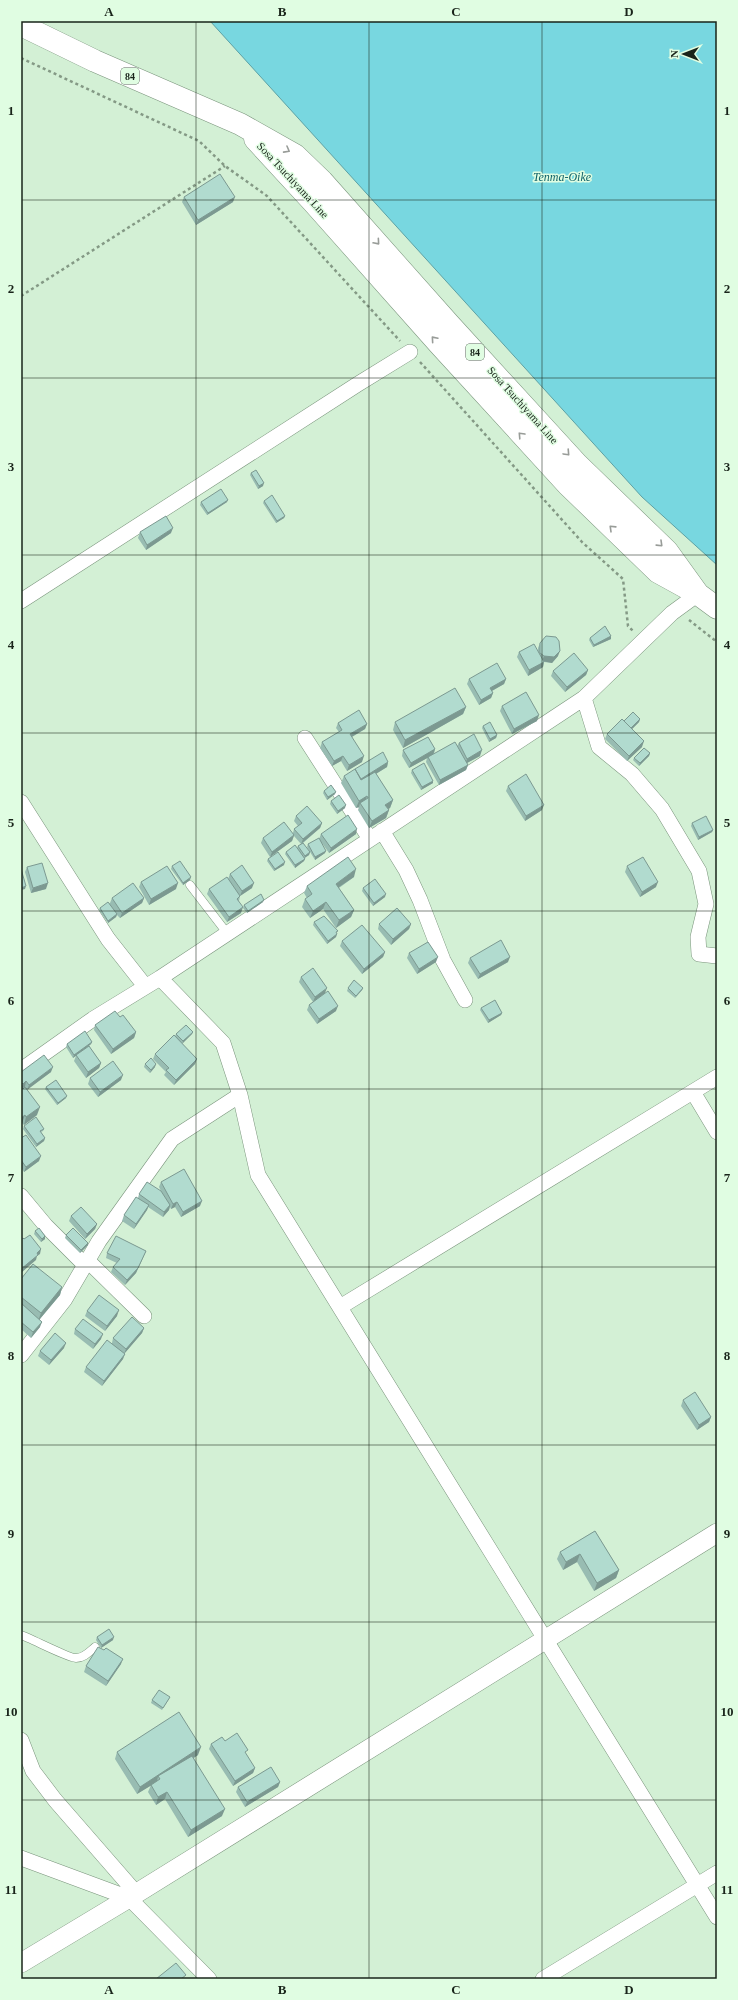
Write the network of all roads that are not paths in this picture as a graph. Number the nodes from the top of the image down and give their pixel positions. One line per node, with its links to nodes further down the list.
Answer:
1 (21, 26): 3 (main road, Sosa Tsuchiyama Line / 84)
2 (410, 352): 4 (street)
3 (698, 594): 5 (main road, Sosa Tsuchiyama Line / 84); 6 (street)
4 (21, 602)
5 (717, 608)
6 (584, 698): 9 (street); 12 (street)
7 (305, 738): 9 (street)
8 (21, 802): 14 (street)
9 (376, 835): 11 (street); 15 (street)
10 (190, 885): 11 (lane)
11 (227, 933): 13 (street)
12 (717, 956)
13 (160, 978): 14 (street); 19 (street)
14 (145, 986): 16 (street)
15 (465, 1000)
16 (21, 1070)
17 (717, 1077): 18 (street)
18 (693, 1092): 20 (street); 23 (street)
19 (240, 1095): 22 (street); 23 (street)
20 (717, 1132)
21 (21, 1196): 22 (street)
22 (86, 1263): 24 (street); 25 (street)
23 (340, 1307): 28 (street)
24 (144, 1316)
25 (21, 1355)
26 (717, 1533): 28 (street)
27 (21, 1635): 29 (lane)
28 (546, 1639): 33 (street); 34 (street)
29 (95, 1647)
30 (21, 1740): 34 (street)
31 (21, 1858): 34 (street)
32 (717, 1873): 33 (street)
33 (697, 1885): 35 (street); 38 (street)
34 (132, 1895): 36 (street); 37 (street)
35 (717, 1917)
36 (21, 1963)
37 (206, 1978)
38 (543, 1979)

